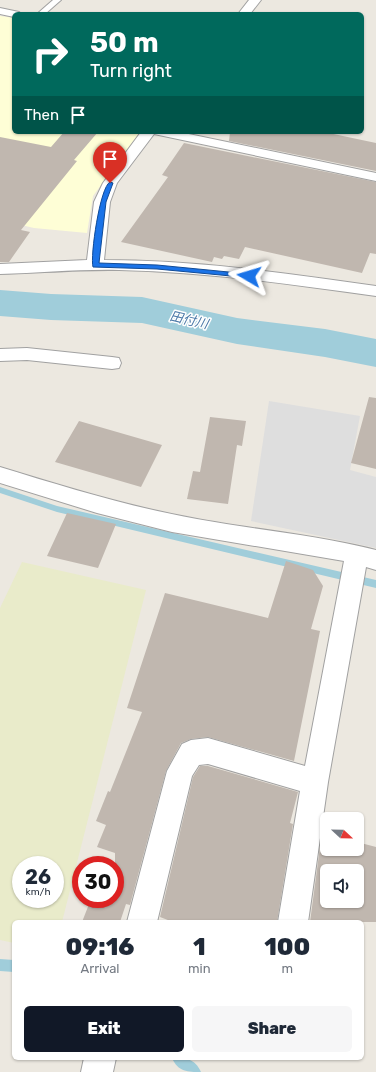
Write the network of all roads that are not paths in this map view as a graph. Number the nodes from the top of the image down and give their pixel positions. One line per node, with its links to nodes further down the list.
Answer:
1 (57, 0): 4 (lane)
2 (255, 0): 5 (street)
3 (0, 11): 6 (street)
4 (42, 12)
5 (246, 12)
6 (12, 13)
7 (147, 134): 10 (street)
8 (169, 134): 9 (street)
9 (376, 177)
10 (95, 265): 11 (street); 12 (street)
11 (0, 269)
12 (376, 291)
13 (0, 355): 14 (street)
14 (112, 364)
15 (0, 475): 16 (street)
16 (367, 557): 17 (street)
17 (316, 782): 18 (street); 19 (street)
18 (143, 920)
19 (293, 920)
20 (100, 1060): 21 (street)
21 (98, 1072)

